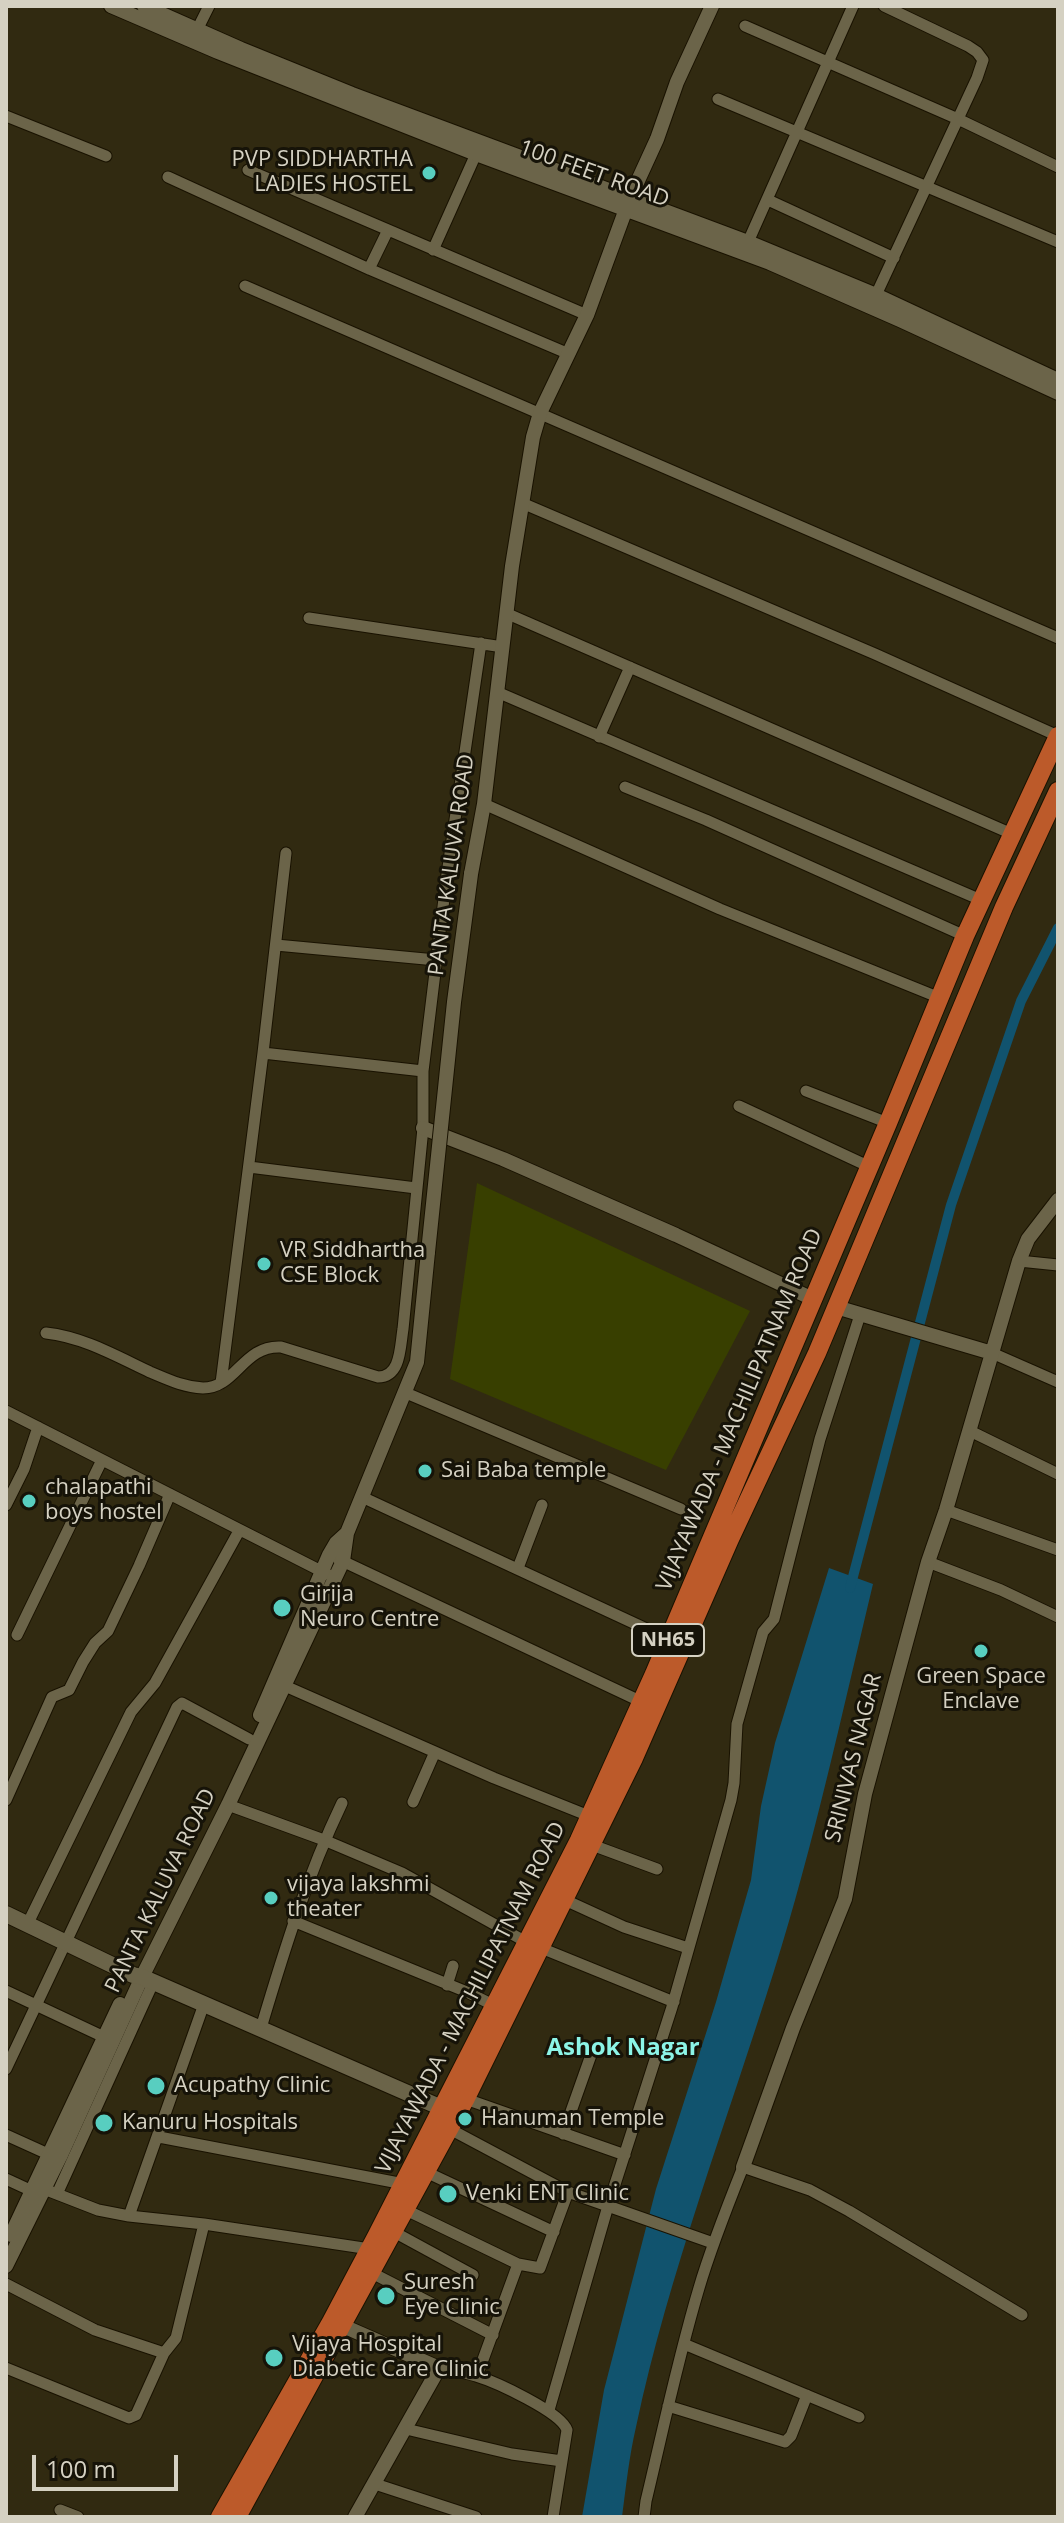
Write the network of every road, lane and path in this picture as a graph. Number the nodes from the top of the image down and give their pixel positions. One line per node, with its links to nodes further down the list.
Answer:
1 (111, 6): 14 (street, 100 FEET ROAD)
2 (144, 6): 8 (street, 100 FEET ROAD)
3 (209, 6): 8 (street)
4 (712, 6): 21 (street, PANTA KALUVA ROAD)
5 (853, 6): 9 (street)
6 (884, 6): 12 (street)
7 (745, 26): 9 (street)
8 (197, 30): 21 (street, 100 FEET ROAD)
9 (828, 61): 12 (street); 13 (street)
10 (718, 99): 13 (street)
11 (6, 116): 15 (street)
12 (958, 119): 16 (street); 19 (street)
13 (799, 132): 19 (street); 20 (street)
14 (476, 154): 21 (street, 100 FEET ROAD); 25 (street)
15 (106, 156)
16 (1058, 167)
17 (248, 170): 22 (street)
18 (168, 177): 27 (street)
19 (928, 186): 24 (street); 26 (street)
20 (768, 200): 23 (street); 26 (street)
21 (628, 204): 23 (street, 100 FEET ROAD); 30 (street, PANTA KALUVA ROAD); 33 (street, 100 FEET ROAD)
22 (388, 230): 25 (street); 27 (street)
23 (748, 242): 29 (street, 100 FEET ROAD)
24 (1058, 242)
25 (433, 250): 30 (street)
26 (894, 258): 29 (street)
27 (369, 269): 31 (street)
28 (245, 286): 34 (street)
29 (876, 295): 32 (street, 100 FEET ROAD)
30 (587, 315): 31 (street, PANTA KALUVA ROAD)
31 (569, 354): 34 (street, PANTA KALUVA ROAD)
32 (1058, 380)
33 (1058, 393)
34 (540, 413): 35 (street, PANTA KALUVA ROAD); 38 (street)
35 (522, 503): 36 (street, PANTA KALUVA ROAD); 43 (street)
36 (508, 614): 40 (street, PANTA KALUVA ROAD); 41 (street)
37 (309, 618): 39 (street)
38 (1058, 638)
39 (481, 643): 40 (street); 53 (street)
40 (503, 647): 42 (street, PANTA KALUVA ROAD)
41 (630, 667): 44 (street); 48 (street)
42 (497, 692): 44 (street); 47 (street, PANTA KALUVA ROAD)
43 (1058, 736): 48 (highway, VIJAYAWADA - MACHILIPATNAM ROAD / NH65)
44 (599, 737): 50 (street)
45 (625, 787): 51 (street)
46 (1058, 791): 68 (highway, VIJAYAWADA - MACHILIPATNAM ROAD / NH65)
47 (484, 804): 54 (street); 74 (street, PANTA KALUVA ROAD, bridge)
48 (1012, 834): 50 (highway, VIJAYAWADA - MACHILIPATNAM ROAD / NH65)
49 (286, 853): 52 (street)
50 (981, 900): 51 (highway, VIJAYAWADA - MACHILIPATNAM ROAD / NH65)
51 (965, 936): 54 (highway, VIJAYAWADA - MACHILIPATNAM ROAD / NH65)
52 (276, 945): 53 (street); 55 (street)
53 (436, 960): 56 (street)
54 (940, 998): 59 (highway, VIJAYAWADA - MACHILIPATNAM ROAD / NH65)
55 (263, 1053): 56 (street); 61 (street)
56 (423, 1071): 60 (street)
57 (806, 1091): 59 (street)
58 (739, 1106): 62 (street)
59 (888, 1123): 62 (highway, VIJAYAWADA - MACHILIPATNAM ROAD / NH65)
60 (423, 1128): 63 (street); 67 (street)
61 (249, 1167): 63 (street); 73 (street)
62 (870, 1167): 67 (highway, VIJAYAWADA - MACHILIPATNAM ROAD / NH65)
63 (416, 1188): 73 (street)
64 (1058, 1200): 65 (street, SRINIVAS NAGAR)
65 (1019, 1261): 66 (street); 71 (street, SRINIVAS NAGAR)
66 (1058, 1265)
67 (813, 1299): 94 (highway, VIJAYAWADA - MACHILIPATNAM ROAD / NH65)
68 (836, 1307): 69 (street); 105 (highway, VIJAYAWADA - MACHILIPATNAM ROAD / NH65)
69 (860, 1315): 71 (street); 113 (street)
70 (46, 1333): 73 (street)
71 (992, 1353): 72 (street); 77 (street, SRINIVAS NAGAR)
72 (1058, 1382)
73 (221, 1383)
74 (406, 1393): 81 (street, PANTA KALUVA ROAD); 84 (street)
75 (6, 1411): 76 (street)
76 (38, 1427): 78 (street); 82 (street)
77 (970, 1431): 79 (street); 85 (street, SRINIVAS NAGAR)
78 (102, 1460): 80 (street); 93 (street)
79 (1058, 1474)
80 (170, 1494): 86 (street); 99 (street)
81 (362, 1497): 88 (street, PANTA KALUVA ROAD); 90 (street)
82 (6, 1505)
83 (542, 1505): 90 (street)
84 (681, 1509)
85 (946, 1510): 87 (street); 89 (street, SRINIVAS NAGAR)
86 (239, 1531): 91 (street); 110 (street)
87 (1058, 1550)
88 (336, 1558): 91 (street, PANTA KALUVA ROAD); 96 (street)
89 (928, 1562): 92 (street); 132 (street, SRINIVAS NAGAR)
90 (518, 1568): 94 (street)
91 (328, 1575): 95 (street, PANTA KALUVA ROAD); 97 (street, PANTA KALUVA ROAD)
92 (1058, 1617)
93 (17, 1635)
94 (668, 1639): 96 (highway, VIJAYAWADA - MACHILIPATNAM ROAD / NH65)
95 (285, 1686): 98 (street); 102 (street, PANTA KALUVA ROAD)
96 (642, 1702): 103 (highway, VIJAYAWADA - MACHILIPATNAM ROAD / NH65)
97 (249, 1739): 111 (street); 115 (street, PANTA KALUVA ROAD)
98 (435, 1752): 100 (street); 103 (street)
99 (6, 1800)
100 (413, 1802)
101 (342, 1803): 104 (street)
102 (228, 1805): 104 (street); 115 (street, PANTA KALUVA ROAD)
103 (589, 1816): 112 (highway, VIJAYAWADA - MACHILIPATNAM ROAD / NH65)
104 (324, 1840): 109 (street); 112 (street)
105 (592, 1845): 106 (street); 107 (highway, VIJAYAWADA - MACHILIPATNAM ROAD / NH65)
106 (657, 1869)
107 (565, 1900): 112 (highway, VIJAYAWADA - MACHILIPATNAM ROAD / NH65); 113 (street)
108 (6, 1914): 110 (main road)
109 (293, 1921): 116 (street); 122 (street)
110 (28, 1923): 111 (main road)
111 (66, 1941): 115 (main road); 120 (street)
112 (535, 1945): 118 (street); 121 (highway, VIJAYAWADA - MACHILIPATNAM ROAD / NH65); 126 (highway, VIJAYAWADA - MACHILIPATNAM ROAD / NH65)
113 (688, 1948): 118 (street)
114 (453, 1966): 116 (street)
115 (143, 1978): 119 (main road); 123 (street, PANTA KALUVA ROAD); 136 (street, PANTA KALUVA ROAD)
116 (447, 1985): 121 (street)
117 (6, 1991): 120 (street)
118 (674, 2002): 131 (street)
119 (204, 2004): 122 (main road); 129 (street)
120 (38, 2005): 123 (street); 125 (street)
121 (495, 2006): 126 (highway, VIJAYAWADA - MACHILIPATNAM ROAD / NH65)
122 (261, 2028): 126 (main road)
123 (104, 2037): 130 (street, PANTA KALUVA ROAD)
124 (591, 2055): 127 (street)
125 (7, 2065)
126 (449, 2110): 127 (street); 133 (highway, VIJAYAWADA - MACHILIPATNAM ROAD / NH65); 135 (highway, VIJAYAWADA - MACHILIPATNAM ROAD / NH65); 137 (street)
127 (563, 2134): 131 (street)
128 (6, 2135): 130 (street)
129 (159, 2137): 135 (street); 140 (street)
130 (48, 2154): 136 (street, PANTA KALUVA ROAD)
131 (625, 2155): 138 (street)
132 (743, 2167): 144 (street); 152 (street)
133 (426, 2172): 139 (highway, VIJAYAWADA - MACHILIPATNAM ROAD / NH65); 143 (street)
134 (6, 2179): 136 (street)
135 (404, 2184): 146 (highway, VIJAYAWADA - MACHILIPATNAM ROAD / NH65)
136 (44, 2192): 140 (street); 145 (street, PANTA KALUVA ROAD); 148 (street, PANTA KALUVA ROAD)
137 (568, 2192): 138 (street); 143 (street)
138 (608, 2206): 144 (street); 162 (street)
139 (406, 2210): 142 (highway, VIJAYAWADA - MACHILIPATNAM ROAD / NH65); 147 (street)
140 (129, 2216): 141 (street)
141 (204, 2224): 146 (street); 156 (street)
142 (394, 2232): 149 (highway, VIJAYAWADA - MACHILIPATNAM ROAD / NH65); 150 (street)
143 (554, 2232): 147 (street)
144 (713, 2243): 155 (street)
145 (6, 2245)
146 (370, 2249): 169 (highway, VIJAYAWADA - MACHILIPATNAM ROAD / NH65)
147 (518, 2264): 154 (street)
148 (6, 2266)
149 (372, 2273): 153 (highway, VIJAYAWADA - MACHILIPATNAM ROAD / NH65); 154 (street)
150 (473, 2275)
151 (6, 2284): 156 (street)
152 (1022, 2315)
153 (343, 2326): 158 (street); 170 (highway, VIJAYAWADA - MACHILIPATNAM ROAD / NH65)
154 (493, 2335): 159 (street)
155 (684, 2344): 160 (street); 161 (street)
156 (164, 2353): 157 (street)
157 (6, 2368)
158 (439, 2368): 159 (street); 164 (street)
159 (477, 2376): 162 (street)
160 (807, 2395): 161 (street); 163 (street)
161 (668, 2406): 174 (street)
162 (549, 2410): 165 (street)
163 (859, 2417)
164 (406, 2429): 165 (street); 166 (street)
165 (562, 2461): 173 (street)
166 (375, 2484): 171 (street); 172 (street)
167 (60, 2510): 168 (street)
168 (78, 2517)
169 (220, 2517)
170 (237, 2517)
171 (355, 2517)
172 (476, 2517)
173 (553, 2517)
174 (644, 2517)

